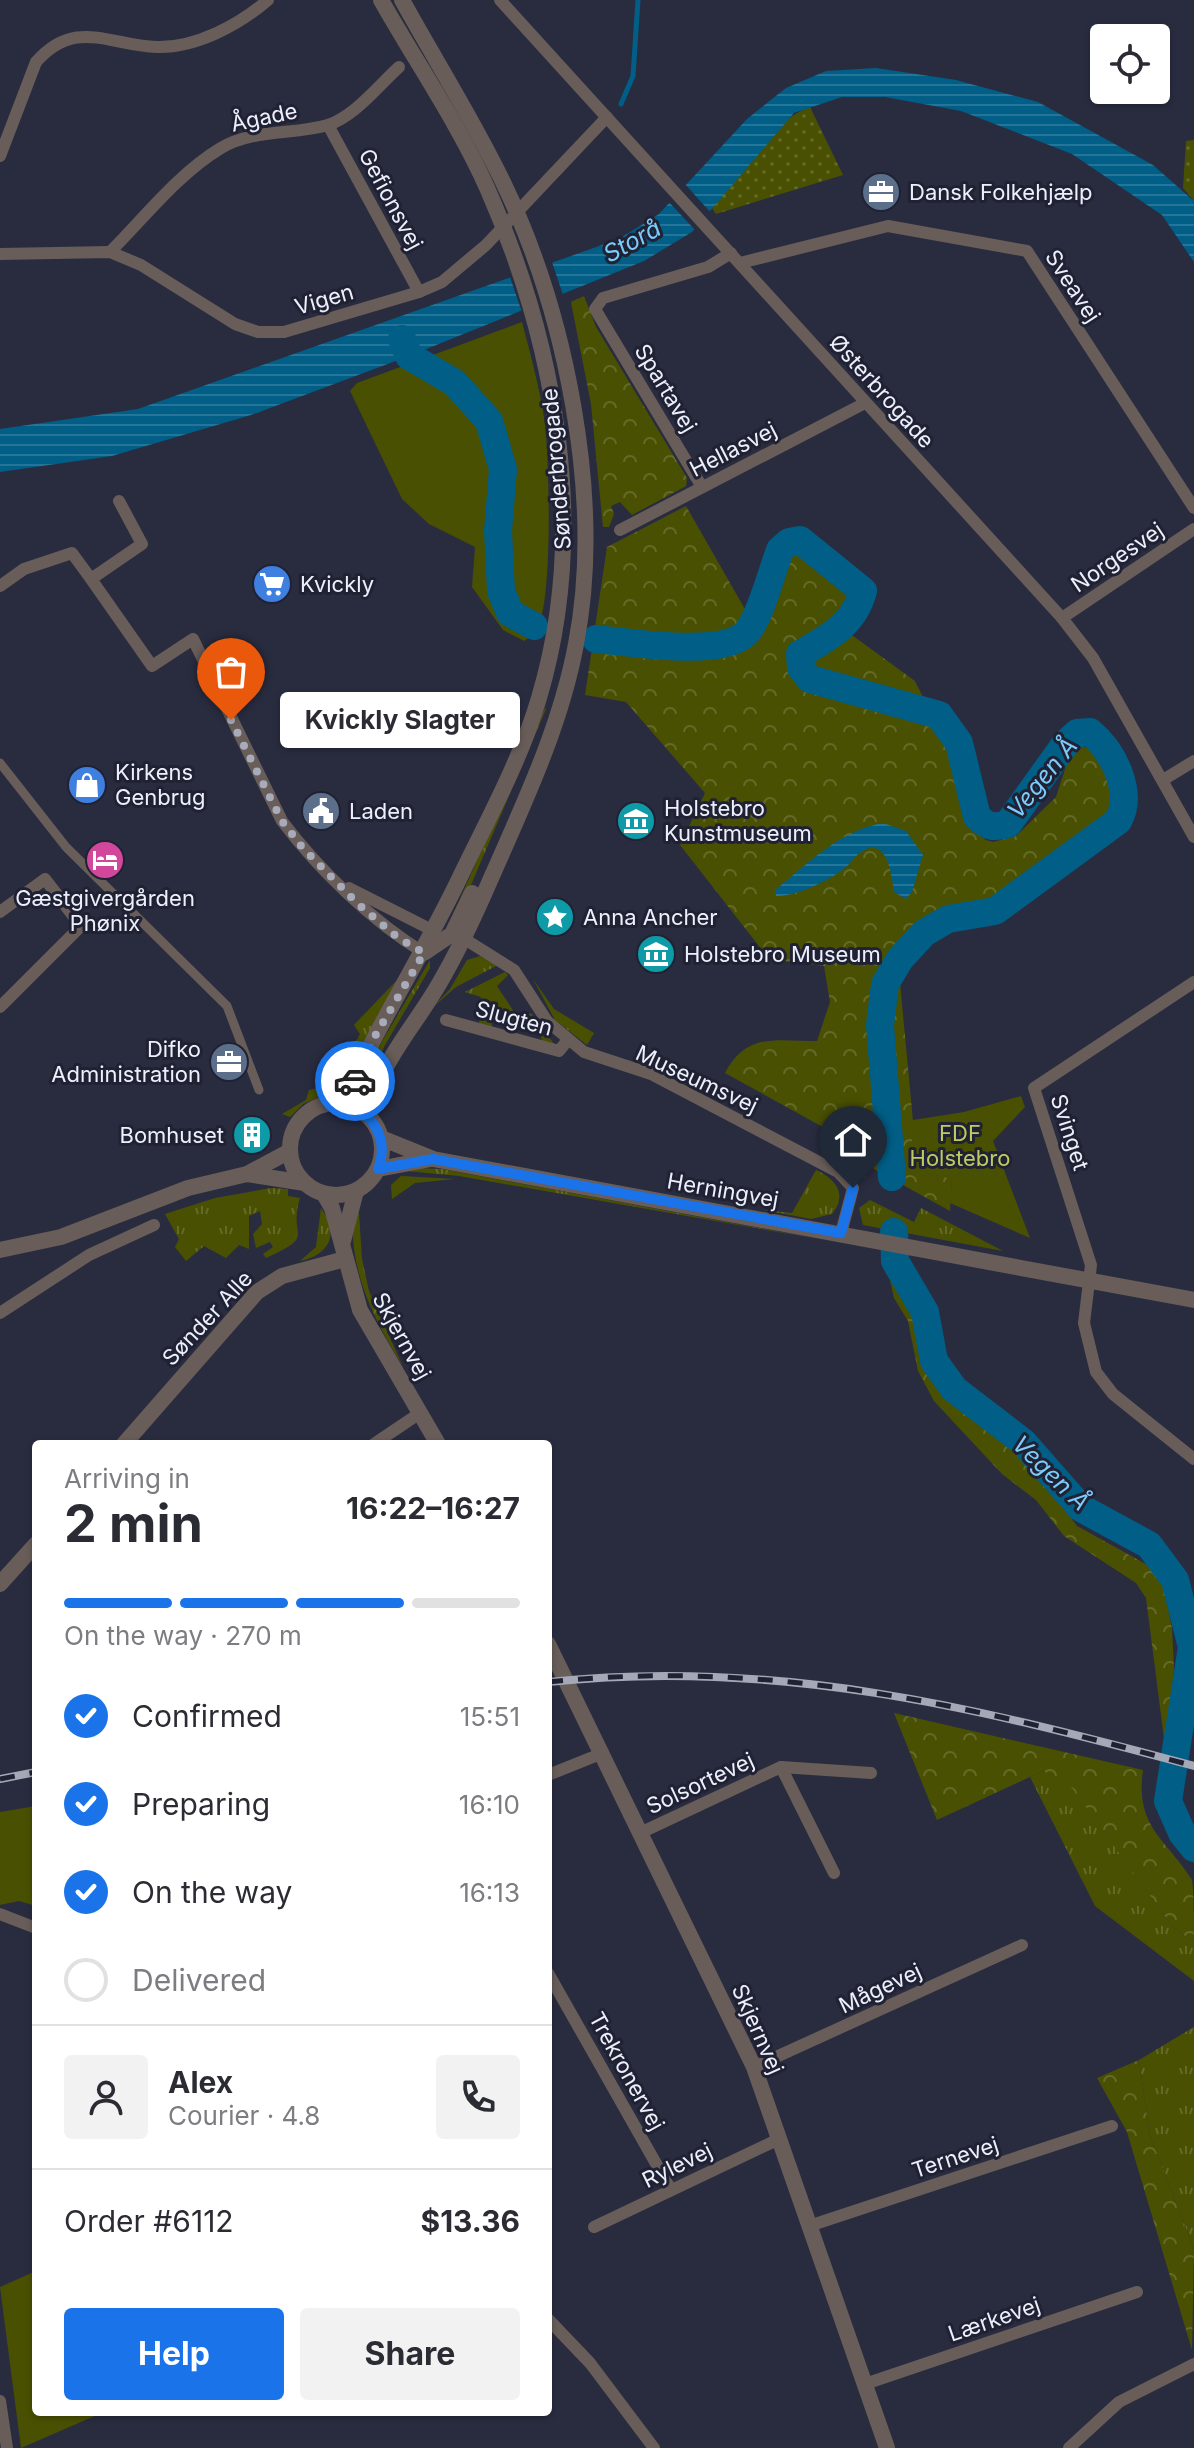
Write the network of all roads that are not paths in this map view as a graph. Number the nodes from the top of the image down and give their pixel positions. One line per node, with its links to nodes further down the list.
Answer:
1 (268, 0): 8 (street)
2 (381, 0): 10 (street, Sønderbrogade)
3 (402, 0): 9 (street, Sønderbrogade)
4 (500, 0): 6 (street, Østerbrogade)
5 (399, 67): 7 (street, Ågade)
6 (607, 117): 9 (street, Vigen); 13 (street, Østerbrogade)
7 (328, 125): 11 (street, Ågade); 14 (street, Gefionsvej)
8 (0, 156)
9 (516, 212): 10 (street, Vigen); 16 (street, Sønderbrogade)
10 (503, 227): 14 (street, Vigen); 16 (street, Sønderbrogade)
11 (110, 252): 12 (street, Vigen); 14 (street, Vigen)
12 (0, 254)
13 (736, 258): 15 (street, Sveavej); 17 (street, Østerbrogade); 20 (street, Sveavej)
14 (419, 292)
15 (595, 309): 18 (street, Spartavej)
16 (546, 326): 29 (street, Sønderbrogade); 33 (street, Sønderbrogade)
17 (865, 403): 18 (street, Hellasvej); 25 (street, Østerbrogade)
18 (702, 487): 22 (street, Hellasvej)
19 (119, 501): 23 (street)
20 (1194, 508)
21 (1194, 529): 25 (street, Norgesvej)
22 (620, 530)
23 (91, 579): 24 (street); 31 (street)
24 (0, 586)
25 (1062, 618): 28 (street, Østerbrogade)
26 (1194, 761): 28 (street)
27 (0, 763): 41 (street)
28 (1163, 780): 30 (street, Østerbrogade)
29 (521, 809): 33 (street); 34 (street, Sønderbrogade)
30 (1194, 837)
31 (342, 884): 33 (street); 35 (street)
32 (0, 912): 37 (street)
33 (438, 937): 35 (street); 40 (street)
34 (463, 938): 39 (street, Museumsvej); 40 (street, Sønderbrogade)
35 (424, 953): 42 (street)
36 (1194, 982): 56 (street, Svinget)
37 (0, 1007)
38 (446, 1020): 39 (street, Slugten)
39 (567, 1041): 53 (street, Museumsvej)
40 (387, 1060): 43 (street, Sønderbrogade)
41 (259, 1090)
42 (338, 1104): 43 (street); 45 (street)
43 (368, 1116): 44 (street)
44 (383, 1141): 46 (street, Herningvej); 47 (street)
45 (290, 1151): 48 (street); 49 (street)
46 (433, 1159): 47 (street, Herningvej); 53 (street, Herningvej)
47 (376, 1173): 51 (street)
48 (247, 1174): 49 (street); 54 (street)
49 (300, 1180): 50 (street)
50 (324, 1194): 51 (street); 55 (street, Skjernvej)
51 (352, 1195): 55 (street)
52 (154, 1225): 58 (street)
53 (841, 1233): 56 (street, Herningvej)
54 (0, 1250)
55 (344, 1251): 59 (street, Skjernvej); 60 (street, Sønder Alle)
56 (1088, 1280): 57 (street, Herningvej); 63 (street)
57 (1194, 1300)
58 (0, 1313)
59 (420, 1413): 61 (street); 62 (street, Skjernvej)
60 (127, 1440)
61 (380, 1440)
62 (436, 1440)
63 (1194, 1459)
64 (32, 1548): 65 (street)
65 (0, 1584)
66 (552, 1652): 67 (street, Skjernvej)
67 (603, 1753): 69 (street); 71 (street, Skjernvej)
68 (781, 1767): 70 (street, Solsortevej); 71 (street, Solsortevej); 72 (street)
69 (552, 1773)
70 (871, 1773)
71 (640, 1833): 77 (street, Skjernvej)
72 (834, 1873)
73 (0, 1914): 74 (street)
74 (32, 1926)
75 (1022, 1945): 77 (street, Mågevej)
76 (552, 1980): 80 (street, Trekronervej)
77 (754, 2067): 79 (street, Skjernvej)
78 (1112, 2126): 81 (street, Ternevej)
79 (779, 2139): 80 (street, Rylevej); 81 (street, Skjernvej)
80 (671, 2190): 82 (street, Rylevej)
81 (809, 2226): 86 (street, Skjernvej)
82 (594, 2227)
83 (1137, 2292): 86 (street, Lærkevej)
84 (552, 2323): 89 (street)
85 (1194, 2364): 91 (street)
86 (865, 2384): 90 (street, Skjernvej)
87 (0, 2401): 88 (street)
88 (7, 2448)
89 (654, 2448)
90 (887, 2448)
91 (1069, 2448)

